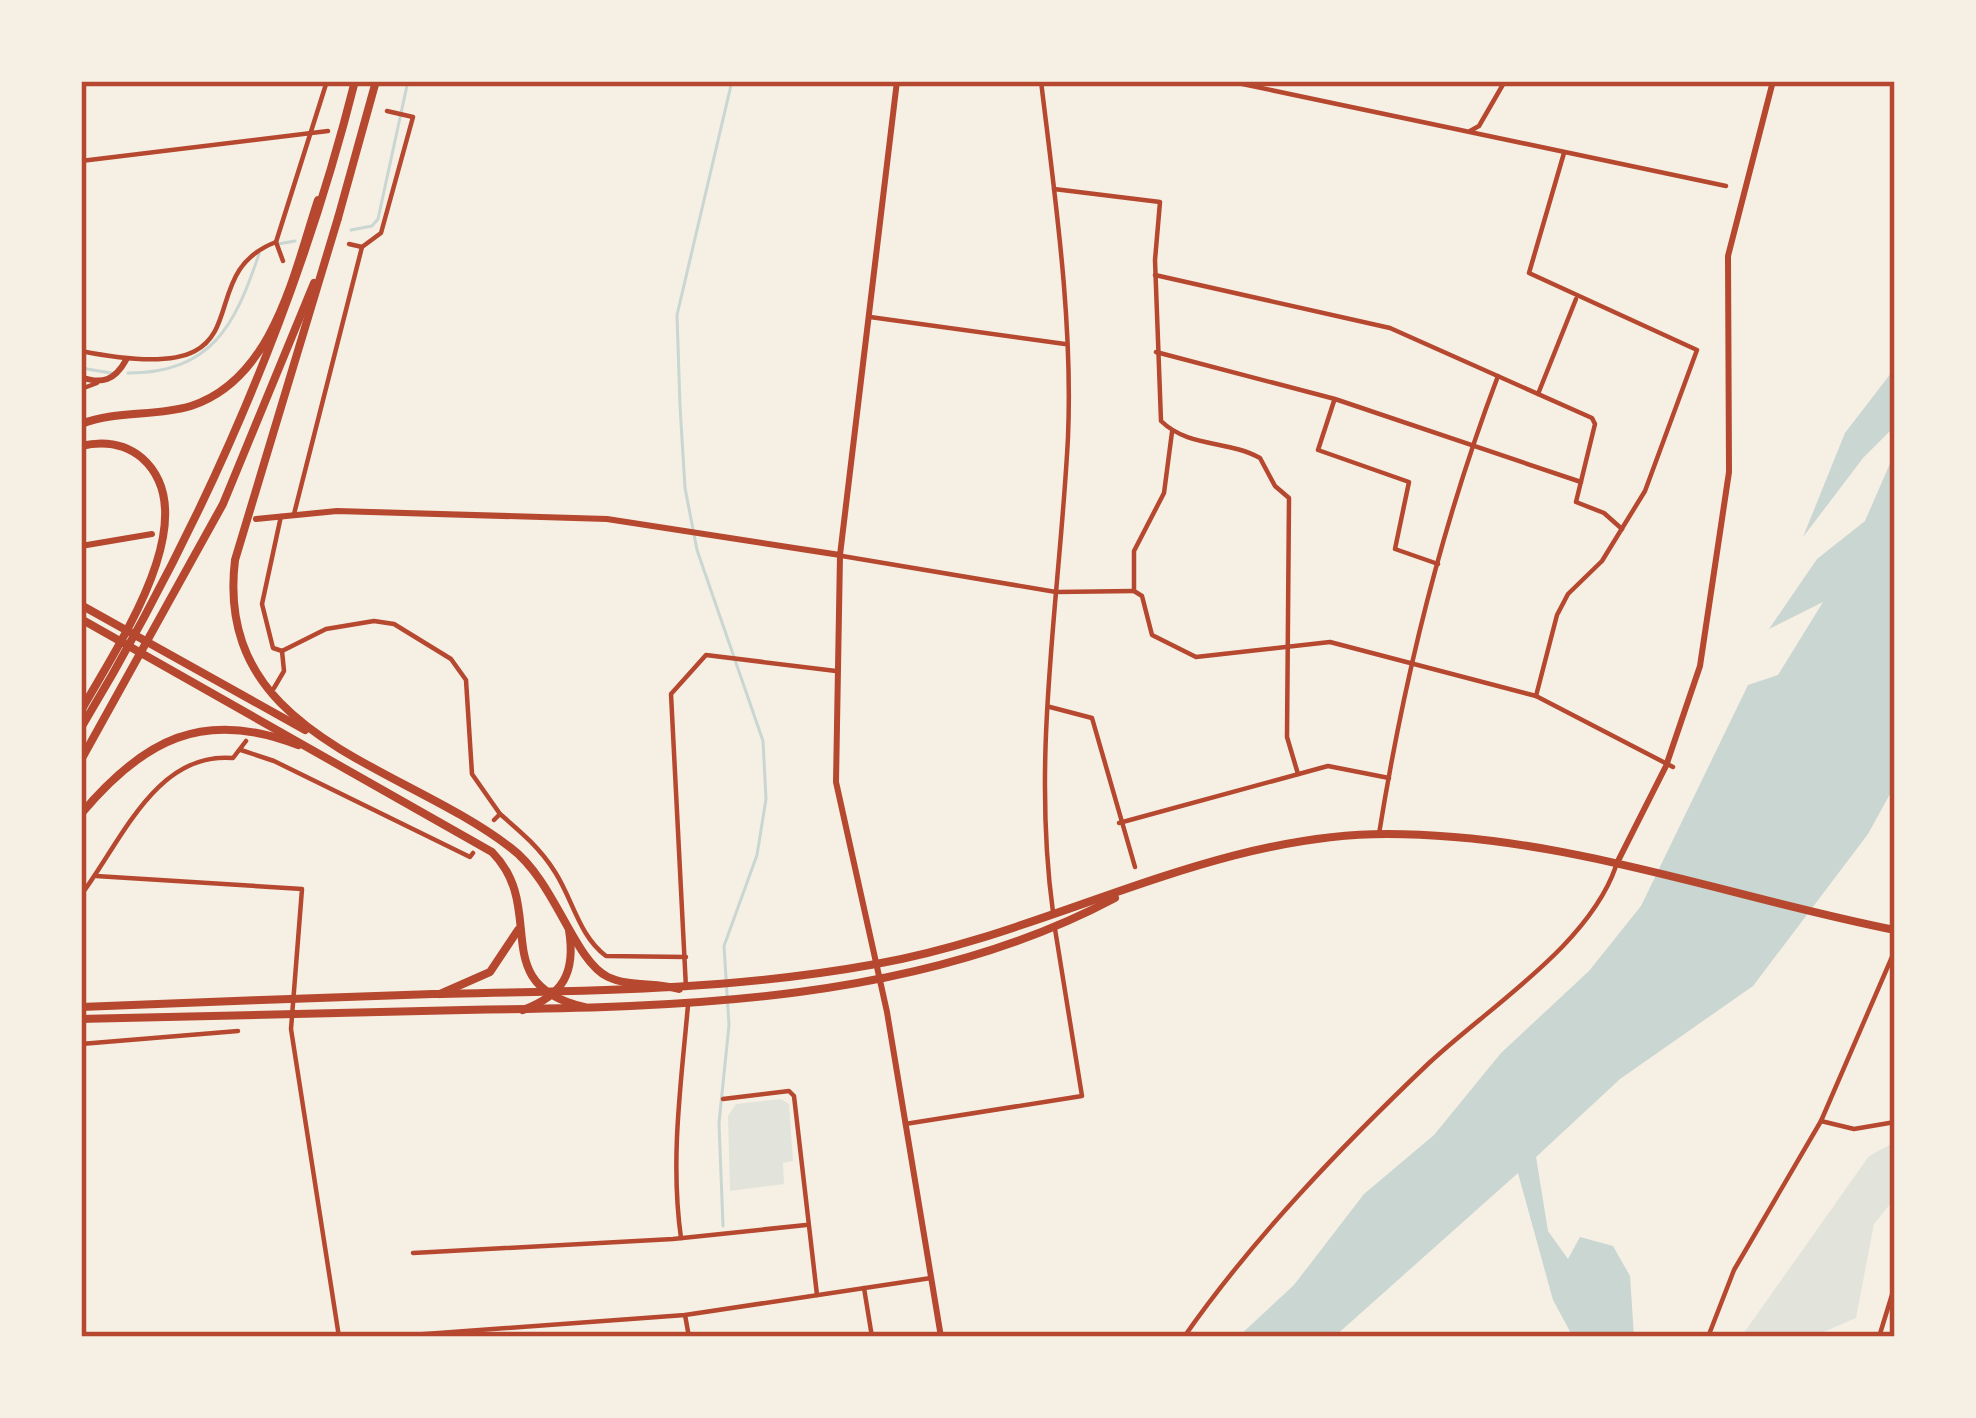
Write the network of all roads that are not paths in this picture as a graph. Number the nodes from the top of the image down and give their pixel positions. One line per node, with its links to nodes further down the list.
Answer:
1 (327, 81): 13 (street)
2 (356, 81): 12 (main road)
3 (376, 81): 18 (main road)
4 (897, 81): 25 (street)
5 (1041, 81): 17 (street)
6 (1228, 81): 10 (street)
7 (1505, 81): 10 (street)
8 (1773, 81): 69 (street)
9 (390, 112): 21 (street)
10 (1470, 130): 14 (street)
11 (328, 131): 13 (street)
12 (342, 133): 36 (main road); 63 (main road)
13 (308, 136): 15 (street); 19 (street)
14 (1564, 153): 16 (street); 24 (street)
15 (81, 161)
16 (1726, 186)
17 (1054, 189): 23 (street); 26 (street)
18 (338, 218): 66 (main road); 67 (main road)
19 (276, 242): 22 (street); 29 (street)
20 (350, 244): 21 (street)
21 (362, 247): 41 (street)
22 (283, 261)
23 (1155, 275): 28 (street); 30 (street)
24 (1576, 299): 34 (street); 44 (street)
25 (870, 317): 26 (street); 47 (street)
26 (1065, 344): 50 (street)
27 (81, 351): 29 (street)
28 (1156, 352): 35 (street); 37 (street)
29 (126, 360): 32 (street)
30 (1498, 374): 34 (street); 38 (street)
31 (81, 376): 32 (street)
32 (97, 383): 33 (street)
33 (81, 389)
34 (1538, 394): 40 (street)
35 (1335, 399): 38 (street); 48 (street)
36 (81, 424)
37 (1172, 432): 49 (street); 54 (street)
38 (1472, 443): 40 (street); 48 (street)
39 (81, 446): 62 (main road)
40 (1581, 482): 44 (street)
41 (294, 514): 42 (street); 47 (street)
42 (280, 515): 43 (street); 55 (street)
43 (256, 519)
44 (1622, 529): 60 (street)
45 (152, 534): 46 (street)
46 (81, 546)
47 (841, 555): 50 (street); 58 (street)
48 (1438, 563): 57 (street)
49 (1133, 591): 50 (street); 54 (street)
50 (1056, 592): 61 (street)
51 (81, 604): 66 (main road)
52 (81, 620): 68 (main road)
53 (81, 635): 56 (street)
54 (1291, 643): 57 (street); 70 (street)
55 (283, 651): 59 (street); 73 (street)
56 (81, 656)
57 (1410, 661): 60 (street); 71 (street)
58 (836, 671): 89 (street); 90 (street)
59 (274, 688)
60 (1536, 696): 69 (street)
61 (1049, 707): 75 (street); 83 (street)
62 (81, 711)
63 (81, 728)
64 (246, 741): 65 (street)
65 (241, 750): 77 (street); 80 (street)
66 (342, 750): 85 (main road)
67 (81, 760)
68 (332, 760): 72 (main road); 84 (main road)
69 (1669, 766): 78 (street)
70 (1298, 774): 71 (street); 75 (street)
71 (1389, 778): 76 (street)
72 (81, 814)
73 (500, 814): 74 (street); 89 (street)
74 (494, 820)
75 (1119, 823): 79 (street)
76 (1379, 834): 78 (main road); 81 (main road)
77 (473, 853)
78 (1618, 861): 87 (main road); 121 (street)
79 (1135, 867)
80 (96, 875): 82 (street); 95 (street)
81 (1137, 886): 83 (main road); 86 (main road)
82 (81, 895)
83 (1053, 915): 86 (street); 90 (main road)
84 (521, 916): 93 (main road); 94 (main road)
85 (567, 923): 92 (main road); 94 (main road)
86 (1055, 928): 91 (main road); 107 (street)
87 (1895, 930)
88 (1895, 950): 105 (street)
89 (686, 957): 92 (street)
90 (877, 964): 91 (street); 92 (main road)
91 (880, 977): 96 (main road); 107 (street)
92 (682, 988): 94 (main road)
93 (440, 994): 94 (main road); 95 (main road)
94 (548, 995): 98 (main road); 99 (main road)
95 (291, 999): 97 (main road); 100 (street)
96 (688, 1003): 98 (main road); 109 (street)
97 (81, 1007)
98 (584, 1007): 99 (main road)
99 (523, 1010): 100 (main road)
100 (291, 1014): 101 (main road); 116 (street)
101 (81, 1019)
102 (238, 1031): 103 (street)
103 (81, 1043)
104 (723, 1099): 108 (street)
105 (1821, 1120): 106 (street); 122 (street)
106 (1895, 1122)
107 (905, 1124): 111 (street)
108 (806, 1225): 109 (street); 114 (street)
109 (681, 1238): 110 (street)
110 (412, 1253)
111 (931, 1278): 113 (street); 120 (street)
112 (1895, 1285): 123 (street)
113 (864, 1288): 114 (street); 119 (street)
114 (818, 1295): 115 (street)
115 (686, 1316): 117 (street); 118 (street)
116 (339, 1337)
117 (384, 1337)
118 (689, 1337)
119 (872, 1337)
120 (941, 1337)
121 (1184, 1337)
122 (1708, 1337)
123 (1879, 1337)

